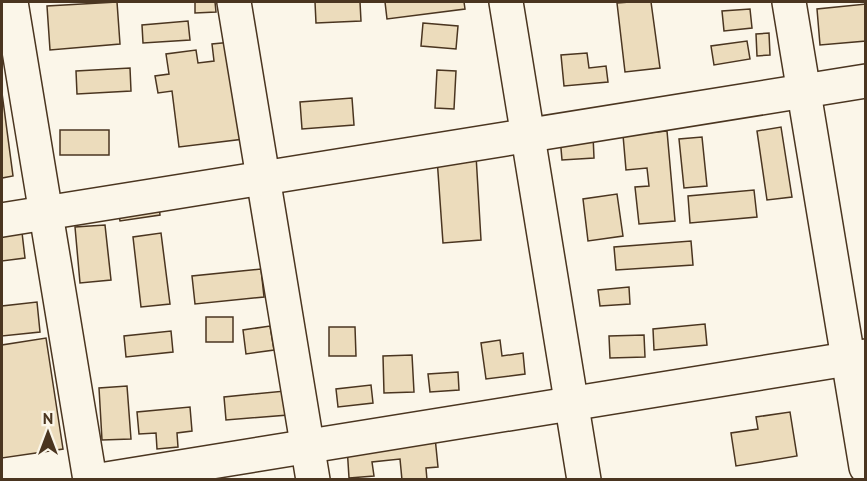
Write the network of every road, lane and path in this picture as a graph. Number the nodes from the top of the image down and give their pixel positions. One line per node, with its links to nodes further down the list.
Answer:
1 (11, 2): 9 (street)
2 (234, 2): 8 (street)
3 (506, 2): 7 (street)
4 (789, 2): 6 (street)
5 (866, 81): 6 (street)
6 (804, 91): 7 (street); 11 (street)
7 (528, 135): 8 (street); 12 (street)
8 (263, 178): 9 (street); 13 (street)
9 (46, 213): 10 (street); 15 (street)
10 (2, 220)
11 (857, 358): 12 (street); 14 (street)
12 (572, 404): 13 (street); 18 (street)
13 (307, 446): 16 (street); 17 (street)
14 (866, 467)
15 (90, 480)
16 (100, 480)
17 (313, 480)
18 (584, 480)

